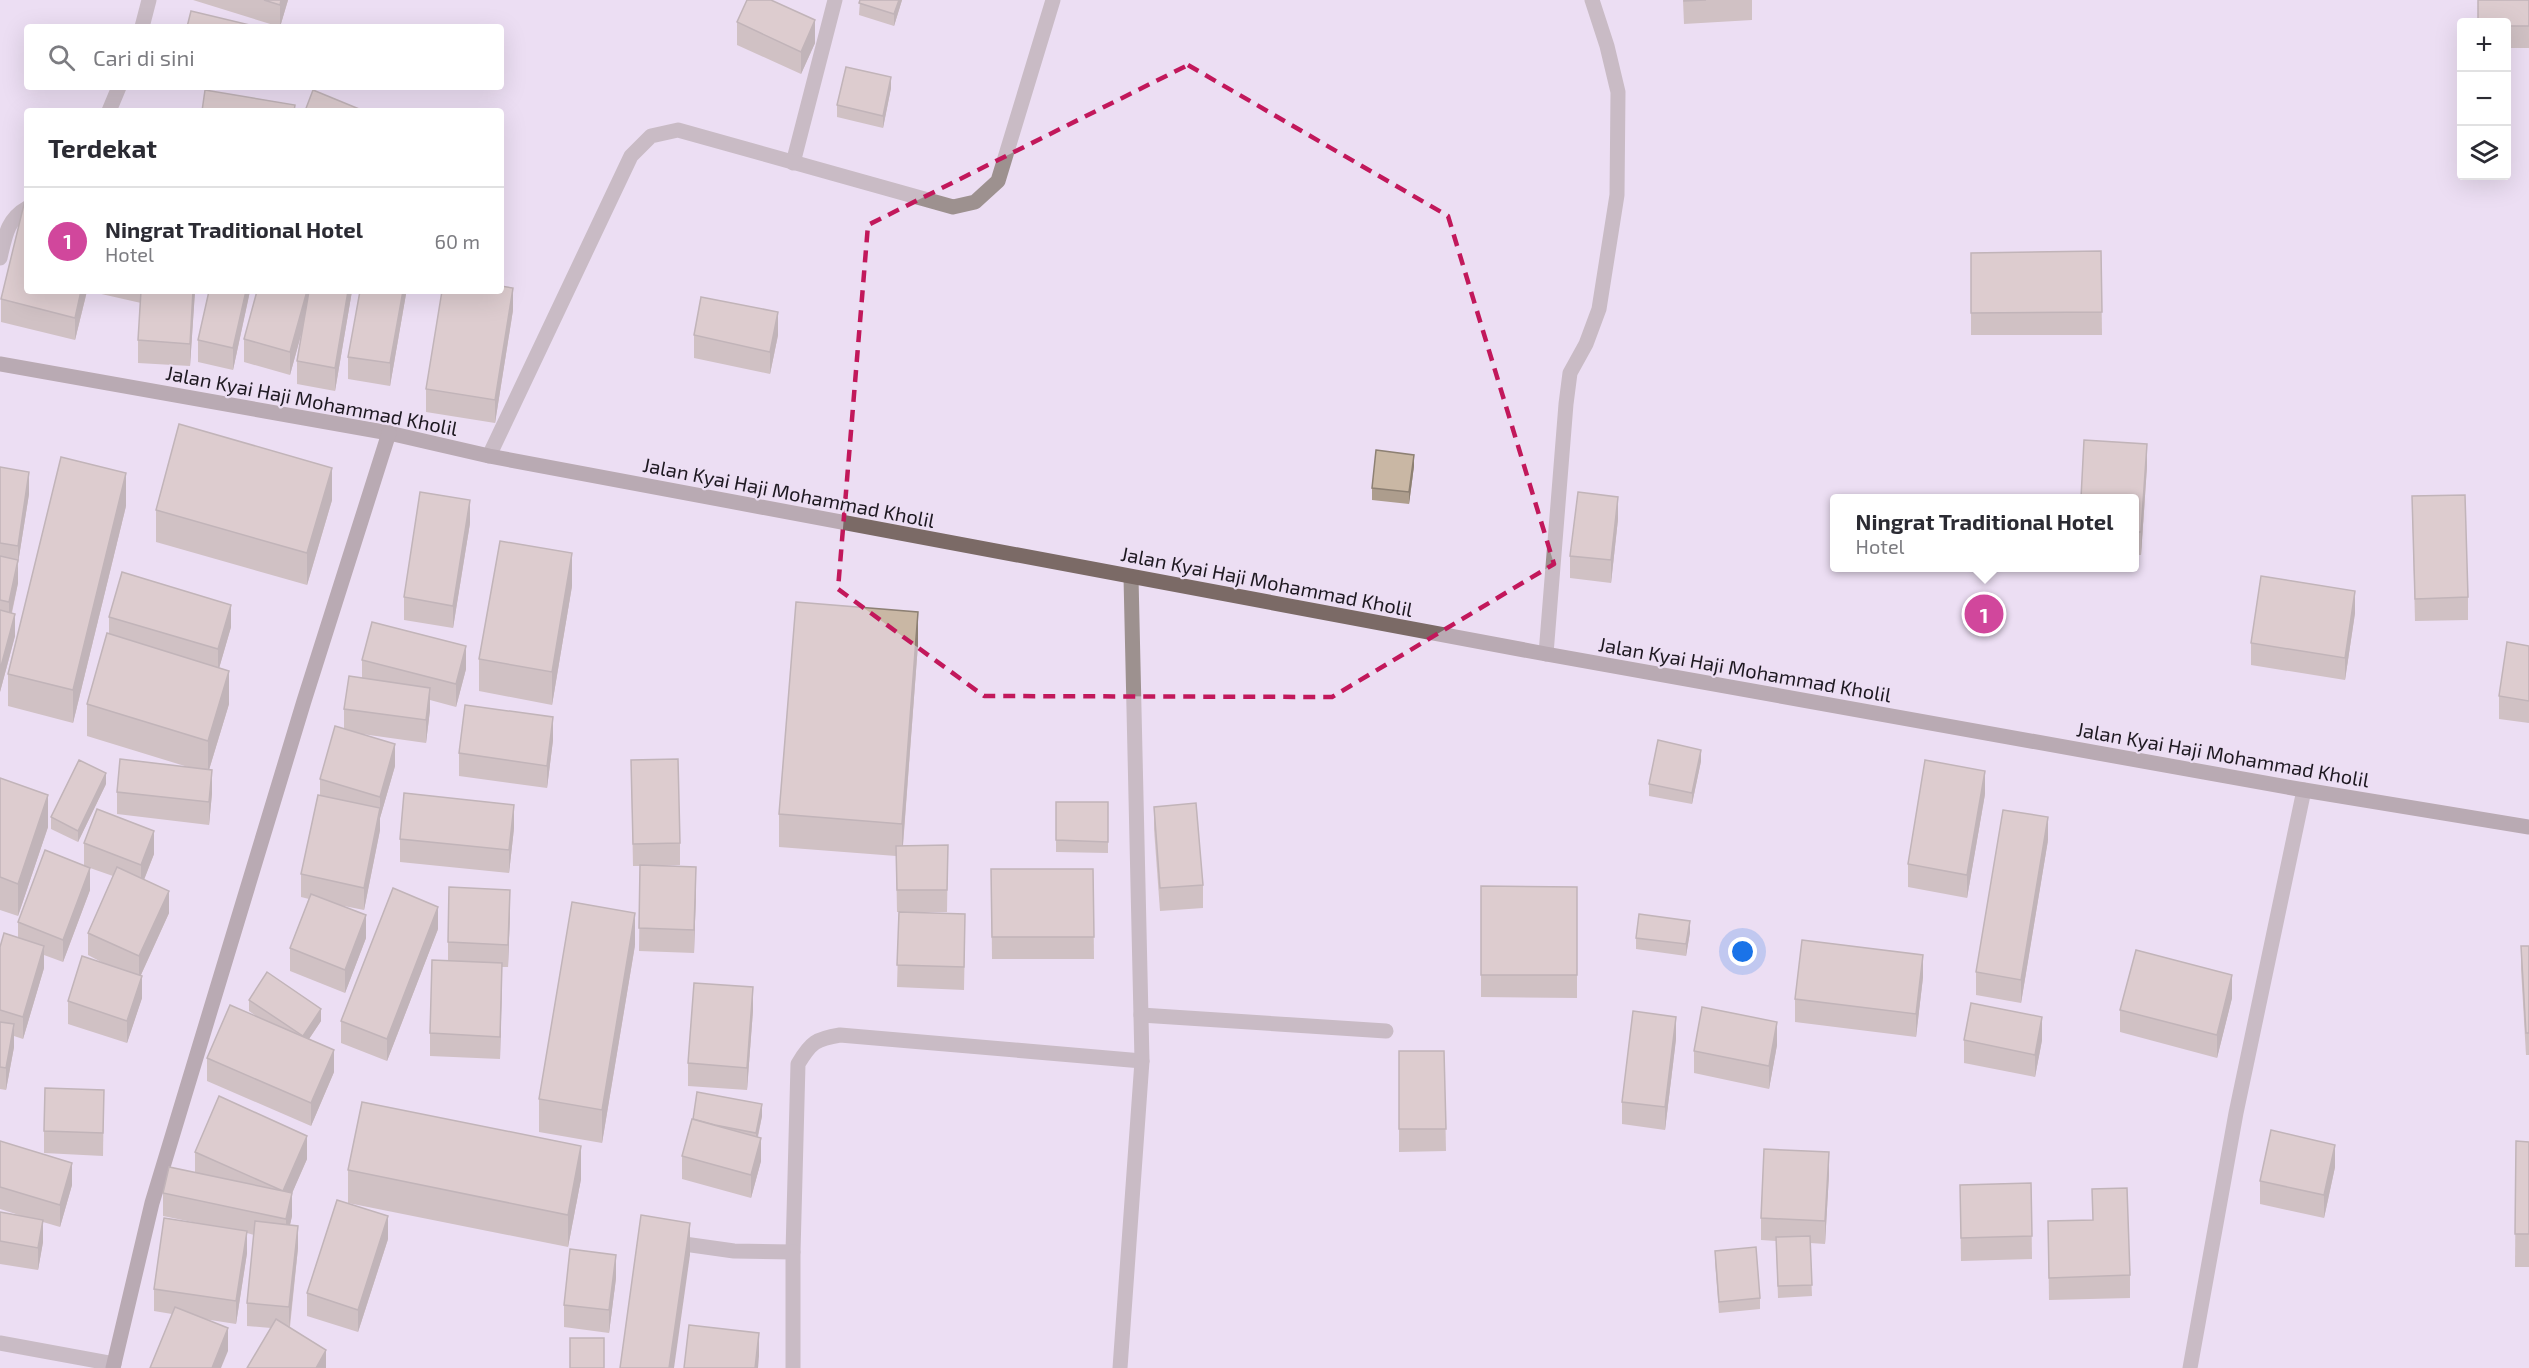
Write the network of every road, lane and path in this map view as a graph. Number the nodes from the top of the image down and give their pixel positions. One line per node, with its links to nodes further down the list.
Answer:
1 (149, 0): 5 (street)
2 (836, 0): 8 (street)
3 (1053, 0): 8 (street)
4 (1592, 0): 15 (street)
5 (143, 24)
6 (118, 90): 7 (street)
7 (110, 108)
8 (793, 163): 13 (street)
9 (24, 210): 10 (street)
10 (0, 258)
11 (0, 364): 12 (main road, Jalan Kyai Haji Mohammad Kholil)
12 (389, 433): 13 (main road, Jalan Kyai Haji Mohammad Kholil); 24 (main road)
13 (489, 456): 14 (main road, Jalan Kyai Haji Mohammad Kholil)
14 (1131, 577): 15 (main road, Jalan Kyai Haji Mohammad Kholil); 18 (street)
15 (1546, 654): 16 (main road, Jalan Kyai Haji Mohammad Kholil)
16 (2304, 790): 17 (main road, Jalan Kyai Haji Mohammad Kholil); 27 (street)
17 (2529, 827)
18 (1141, 1015): 19 (street); 20 (street)
19 (1386, 1031)
20 (1142, 1061): 22 (street); 26 (street)
21 (655, 1240): 22 (street)
22 (793, 1252): 25 (street)
23 (0, 1343): 24 (street)
24 (113, 1366)
25 (793, 1368)
26 (1120, 1368)
27 (2190, 1368)

